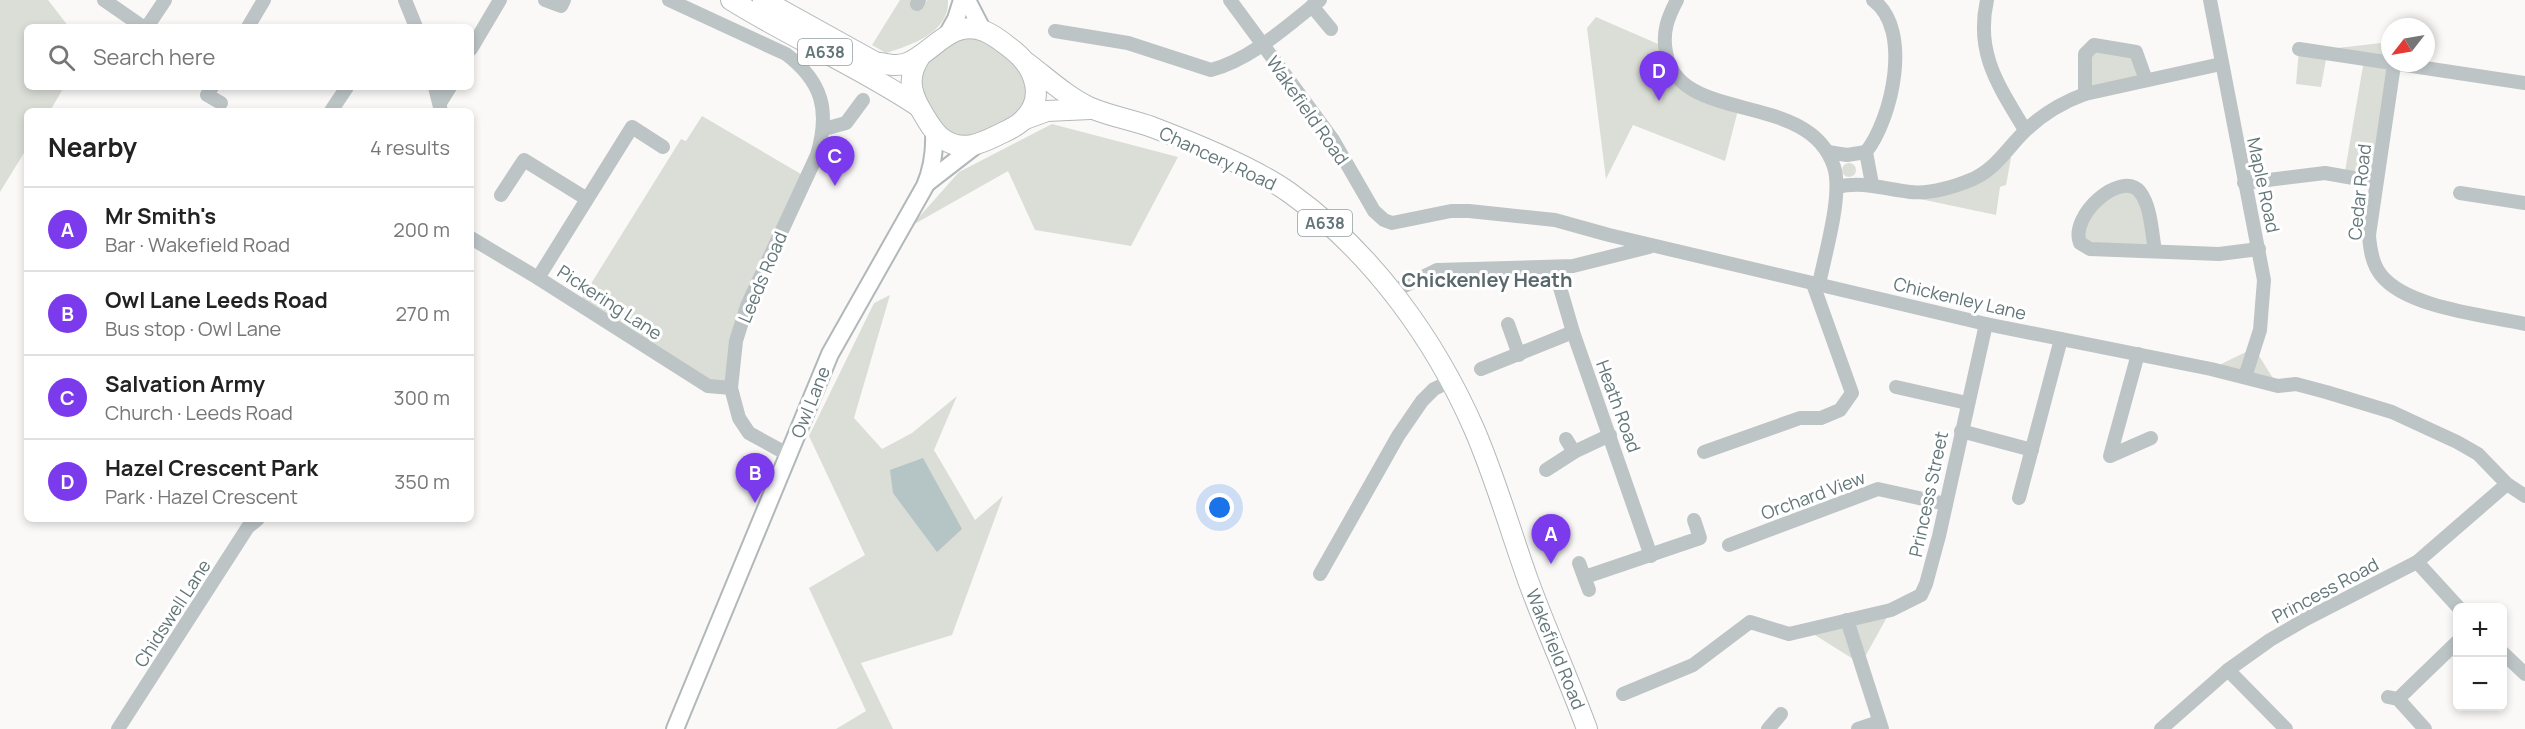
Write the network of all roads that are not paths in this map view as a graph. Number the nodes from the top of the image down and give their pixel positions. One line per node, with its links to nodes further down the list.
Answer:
1 (104, 0): 19 (street)
2 (165, 0): 20 (street)
3 (264, 0): 21 (street)
4 (405, 0): 22 (street)
5 (500, 0): 27 (street)
6 (545, 0): 7 (street)
7 (564, 0)
8 (669, 0): 50 (street)
9 (731, 0): 45 (highway, A638)
10 (763, 0): 30 (highway, A638)
11 (962, 0): 26 (main road)
12 (967, 0): 24 (main road)
13 (1230, 0): 28 (street, Wakefield Road)
14 (1677, 0): 55 (street)
15 (1873, 0): 56 (street)
16 (1987, 0): 51 (street)
17 (2210, 0): 33 (street, Maple Road)
18 (1316, 3): 23 (street); 28 (street)
19 (140, 24)
20 (147, 24)
21 (250, 24)
22 (415, 24)
23 (1331, 29)
24 (983, 31): 26 (highway, A638); 31 (highway, A638)
25 (1055, 31): 28 (street)
26 (947, 35): 30 (highway, A638)
27 (474, 44)
28 (1262, 45): 66 (street, Wakefield Road)
29 (2300, 49): 32 (street)
30 (921, 55): 45 (highway, A638)
31 (1027, 63): 48 (highway, Chancery Road / A638); 49 (highway)
32 (2381, 63)
33 (2221, 64): 36 (street); 58 (street, Maple Road)
34 (2435, 71): 37 (street)
35 (2393, 72): 57 (street, Cedar Road)
36 (2146, 80): 42 (street); 42 (street)
37 (2525, 83)
38 (210, 90): 44 (street)
39 (345, 90): 47 (street)
40 (436, 90): 46 (street)
41 (448, 90): 46 (street)
42 (2085, 94): 51 (street)
43 (863, 100): 50 (street)
44 (221, 103)
45 (918, 106): 52 (highway, A638)
46 (440, 107)
47 (333, 108)
48 (1093, 109): 49 (highway, Chancery Road / A638); 76 (highway, Chancery Road / A638)
49 (1025, 119): 53 (highway, A638)
50 (824, 129): 88 (street, Leeds Road)
51 (2025, 130): 59 (street)
52 (934, 131): 53 (highway); 60 (main road, Owl Lane)
53 (976, 145): 60 (main road, Owl Lane)
54 (663, 147): 64 (street)
55 (1828, 152): 56 (street); 61 (street)
56 (1866, 152): 59 (street)
57 (2376, 182): 58 (street); 79 (street, Cedar Road)
58 (2244, 183): 70 (street, Maple Road)
59 (1872, 184): 61 (street)
60 (925, 186): 98 (main road, Owl Lane)
61 (1837, 187): 75 (street)
62 (2460, 193): 65 (street)
63 (501, 195): 64 (street)
64 (587, 199): 74 (street)
65 (2525, 203)
66 (1384, 220): 67 (street, Chickenley Lane)
67 (1609, 235): 69 (street, Chickenley Lane); 72 (street)
68 (474, 240): 74 (street, Pickering Lane)
69 (1659, 246): 72 (street); 75 (street, Chickenley Lane)
70 (2259, 249): 71 (street); 85 (street, Maple Road)
71 (2155, 251): 71 (street)
72 (1604, 258): 73 (street)
73 (1554, 267): 76 (street); 80 (street, Heath Road)
74 (538, 278): 88 (street, Pickering Lane)
75 (1816, 284): 78 (street, Chickenley Lane); 97 (street)
76 (1392, 292): 86 (highway, Chancery Road / A638)
77 (1508, 324): 83 (street)
78 (1986, 324): 81 (street, Chickenley Lane); 89 (street, Princess Street)
79 (2525, 324)
80 (1573, 332): 83 (street); 92 (street, Heath Road)
81 (2061, 339): 82 (street, Chickenley Lane); 95 (street)
82 (2138, 354): 85 (street, Chickenley Lane); 93 (street)
83 (1519, 355): 84 (street)
84 (1481, 369)
85 (2245, 377): 100 (street, Chickenley Lane)
86 (1451, 381): 91 (highway, Chancery Road / A638); 110 (street)
87 (1896, 387): 89 (street)
88 (731, 388): 98 (street, Leeds Road)
89 (1967, 403): 90 (street, Princess Street)
90 (1961, 431): 95 (street); 103 (street, Princess Street)
91 (1476, 433): 122 (highway, Wakefield Road / A638)
92 (1610, 435): 96 (street); 107 (street, Heath Road)
93 (2151, 438)
94 (1566, 439): 96 (street)
95 (2032, 450): 102 (street)
96 (1574, 452): 99 (street)
97 (1704, 452)
98 (789, 454): 121 (main road, Owl Lane)
99 (1546, 470)
100 (2507, 484): 101 (street, Chickenley Lane); 109 (street, Princess Road)
101 (2525, 496)
102 (2019, 498)
103 (1946, 504): 106 (street, Orchard View); 112 (street, Princess Street)
104 (1694, 520): 107 (street)
105 (255, 522): 120 (street, Chidswell Lane)
106 (1729, 545)
107 (1651, 556): 108 (street)
108 (1579, 562)
109 (2417, 562): 111 (street); 115 (street, Princess Road)
110 (1320, 574)
111 (2454, 603)
112 (1847, 620): 117 (street); 119 (street)
113 (2453, 645): 127 (street)
114 (2507, 657): 116 (street)
115 (2228, 670): 125 (street, Princess Road); 126 (street)
116 (2525, 674)
117 (1623, 694)
118 (1780, 714): 123 (street)
119 (1880, 726): 124 (street)
120 (118, 729)
121 (675, 729)
122 (1587, 729)
123 (1768, 729)
124 (1858, 729)
125 (2161, 729)
126 (2286, 729)
127 (2425, 729)

